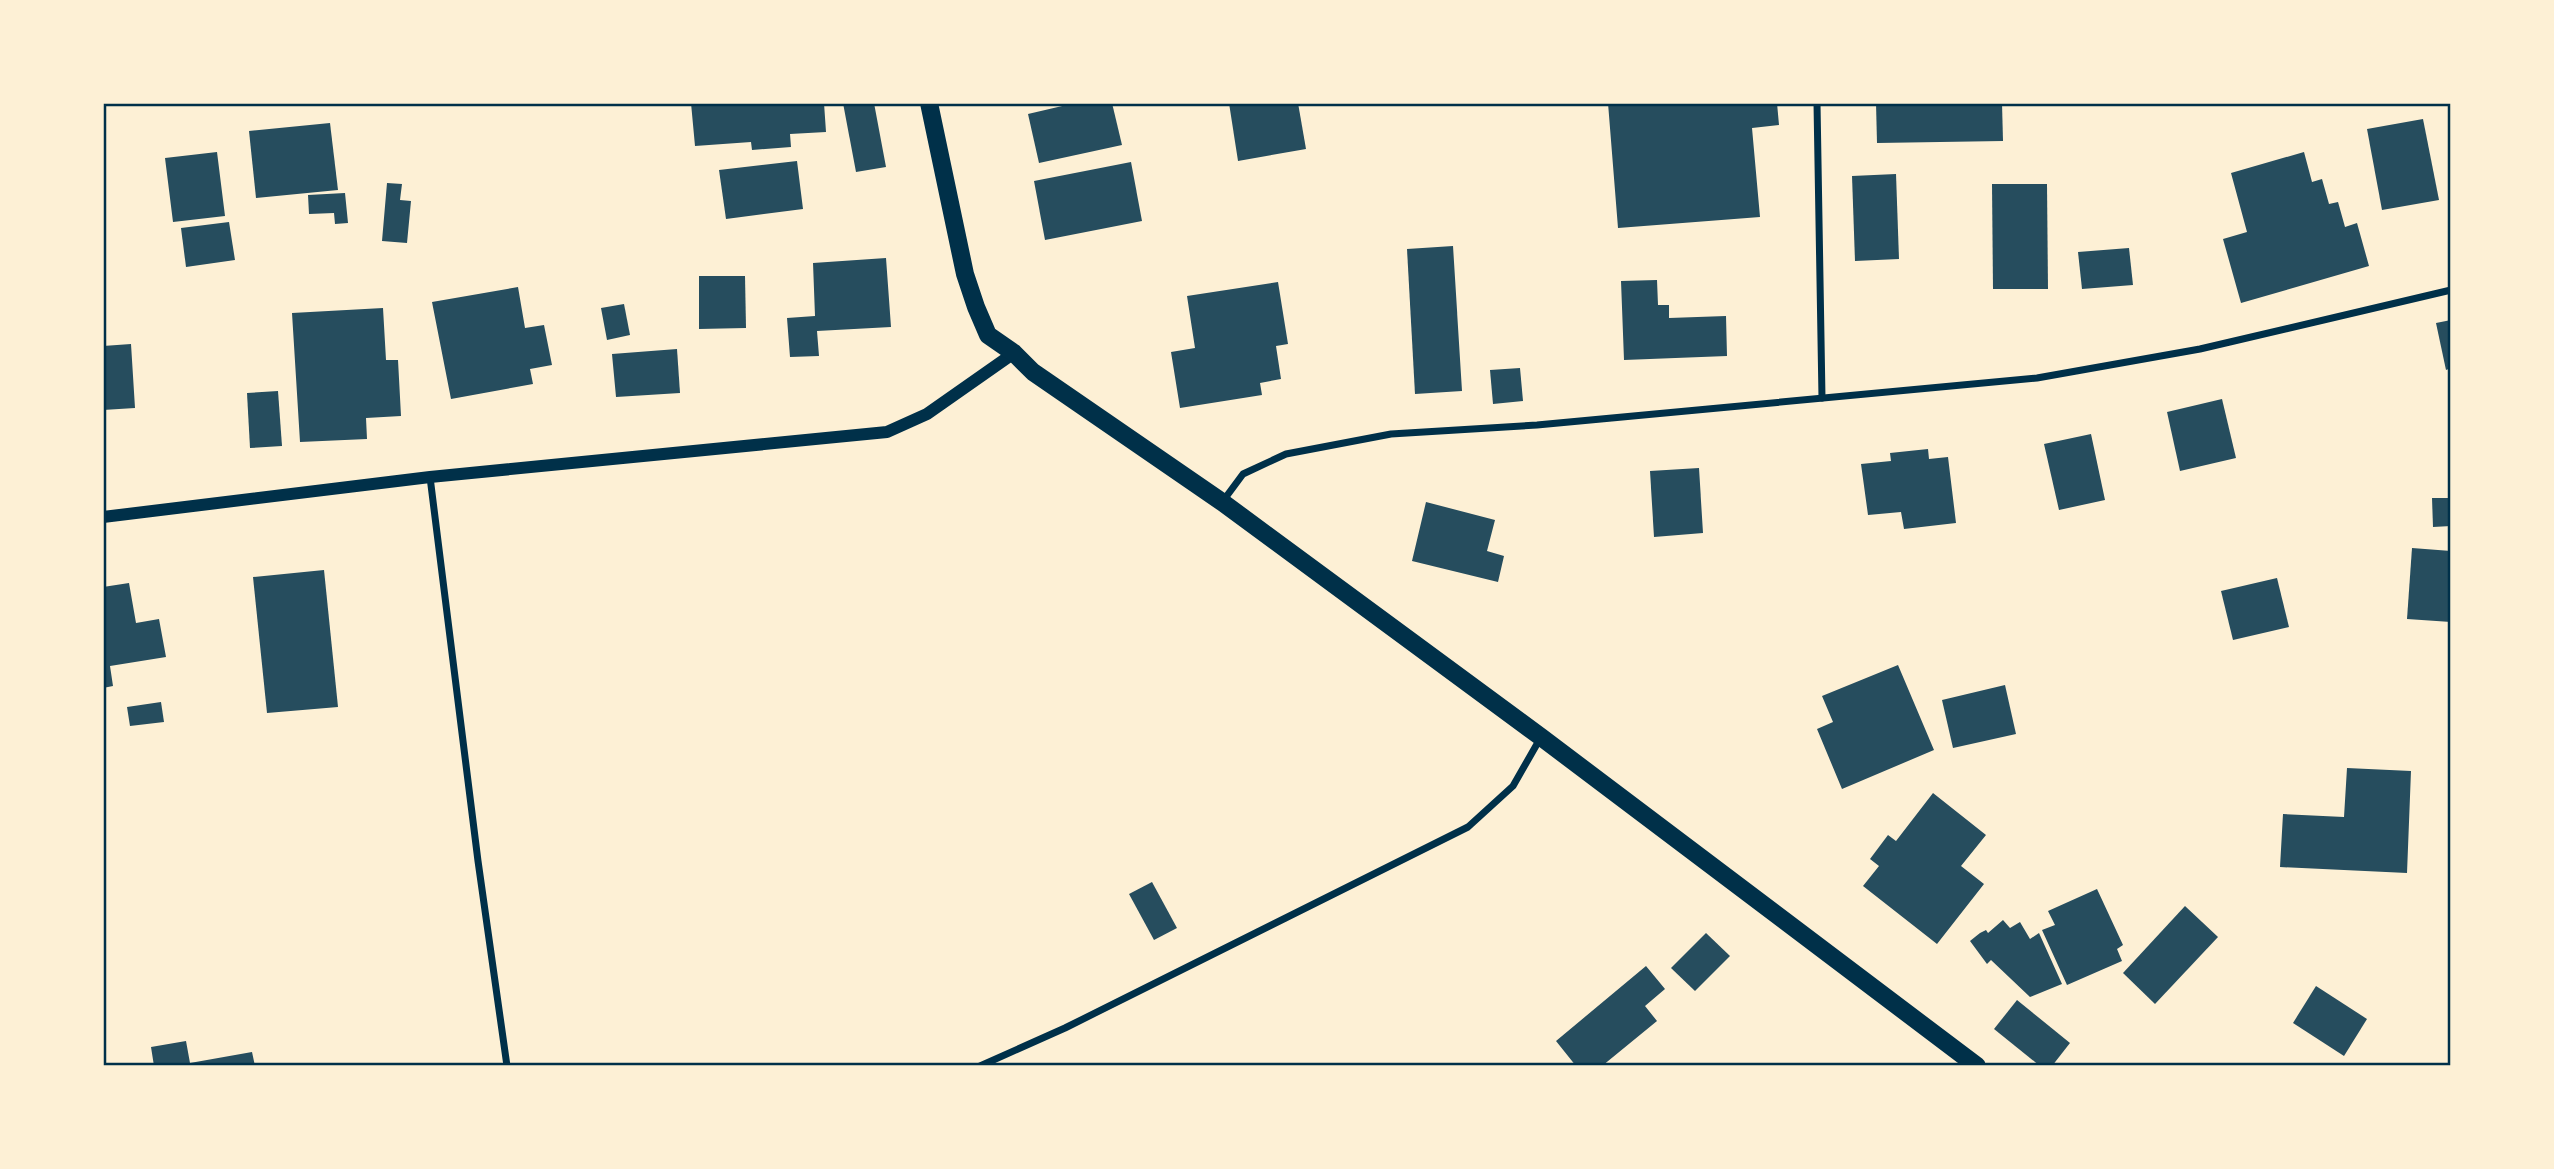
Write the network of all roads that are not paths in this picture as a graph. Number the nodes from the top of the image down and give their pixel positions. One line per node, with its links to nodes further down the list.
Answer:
1 (929, 103): 4 (main road)
2 (1817, 103): 5 (street)
3 (2451, 290): 5 (street)
4 (1014, 354): 6 (street); 7 (main road)
5 (1822, 398): 7 (street)
6 (430, 477): 8 (street); 10 (street)
7 (1222, 502): 9 (main road)
8 (103, 517)
9 (1541, 737): 11 (street); 12 (main road)
10 (507, 1066)
11 (980, 1066)
12 (1977, 1066)

